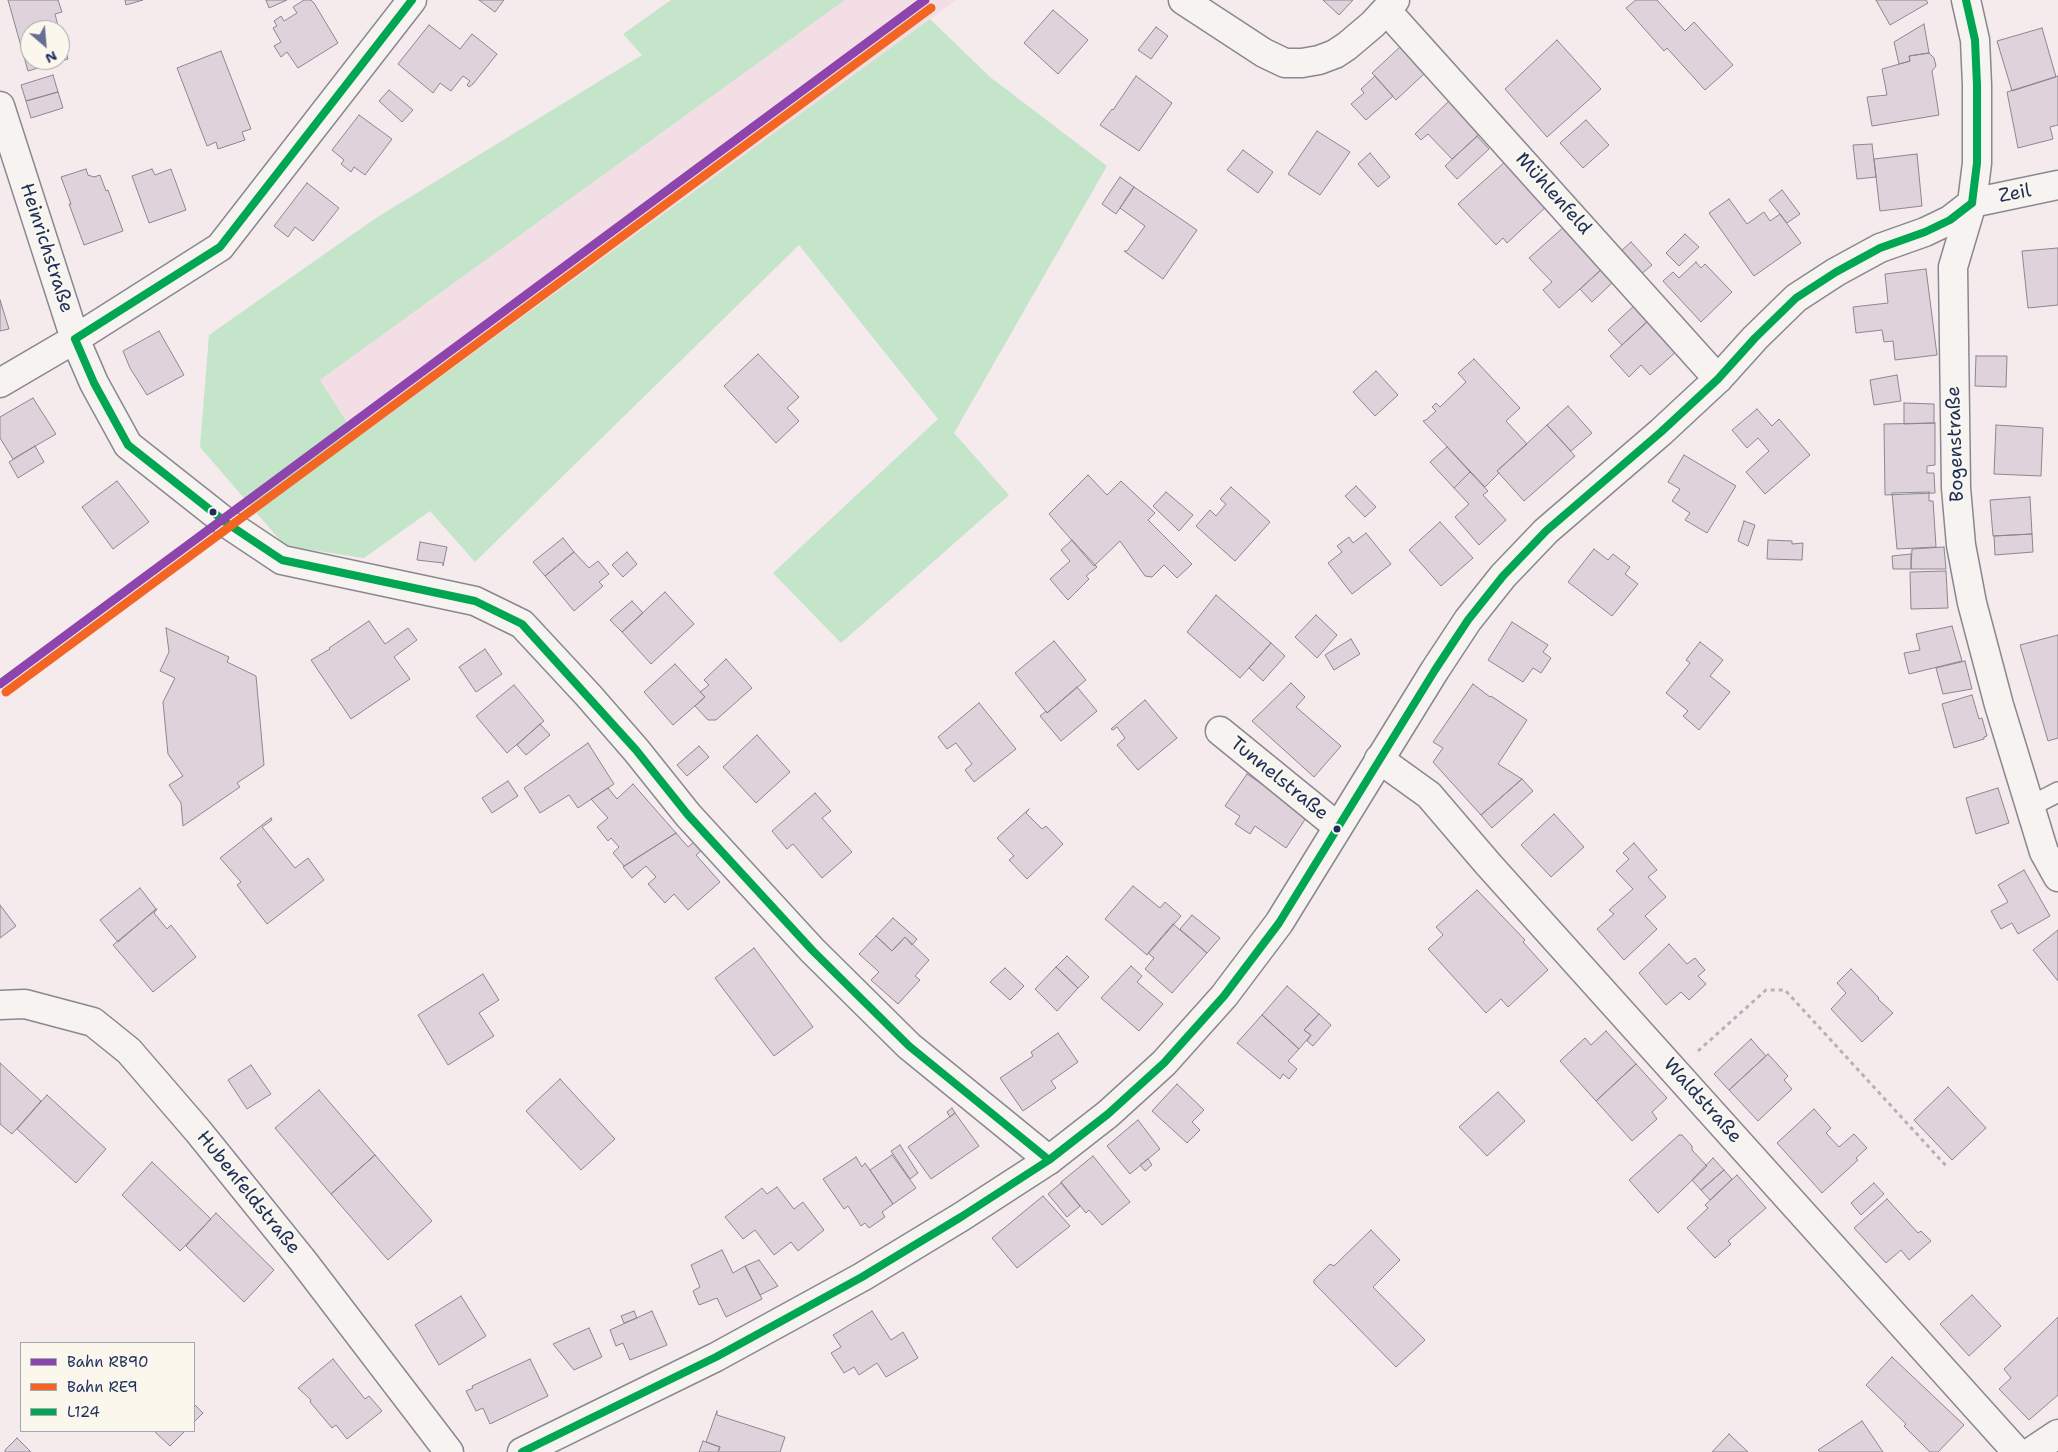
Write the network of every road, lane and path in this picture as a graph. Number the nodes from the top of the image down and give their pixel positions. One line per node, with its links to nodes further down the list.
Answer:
1 (412, 0): 8 (street)
2 (1183, 0): 4 (street)
3 (1966, 0): 7 (street, Bogenstraße)
4 (1390, 5): 9 (street, Mühlenfeld)
5 (0, 106): 8 (street, Heinrichstraße)
6 (2058, 185): 7 (street, Zeil)
7 (1972, 202): 9 (street); 14 (street, Bogenstraße)
8 (75, 339): 10 (street); 19 (street, Heinrichstraße)
9 (1718, 379): 12 (street)
10 (0, 383)
11 (1220, 730): 15 (street, Tunnelstraße)
12 (1379, 759): 15 (street); 18 (street, Waldstraße)
13 (2058, 792): 14 (lane)
14 (2028, 807): 16 (street, Bogenstraße)
15 (1338, 827): 19 (street)
16 (2058, 877)
17 (0, 1005): 22 (street, Hubenfeldstraße)
18 (1675, 1072): 20 (path); 24 (street, Waldstraße)
19 (1049, 1160): 23 (street)
20 (1948, 1168)
21 (2058, 1434): 25 (street)
22 (449, 1452)
23 (522, 1452)
24 (2017, 1452)
25 (2031, 1452)

